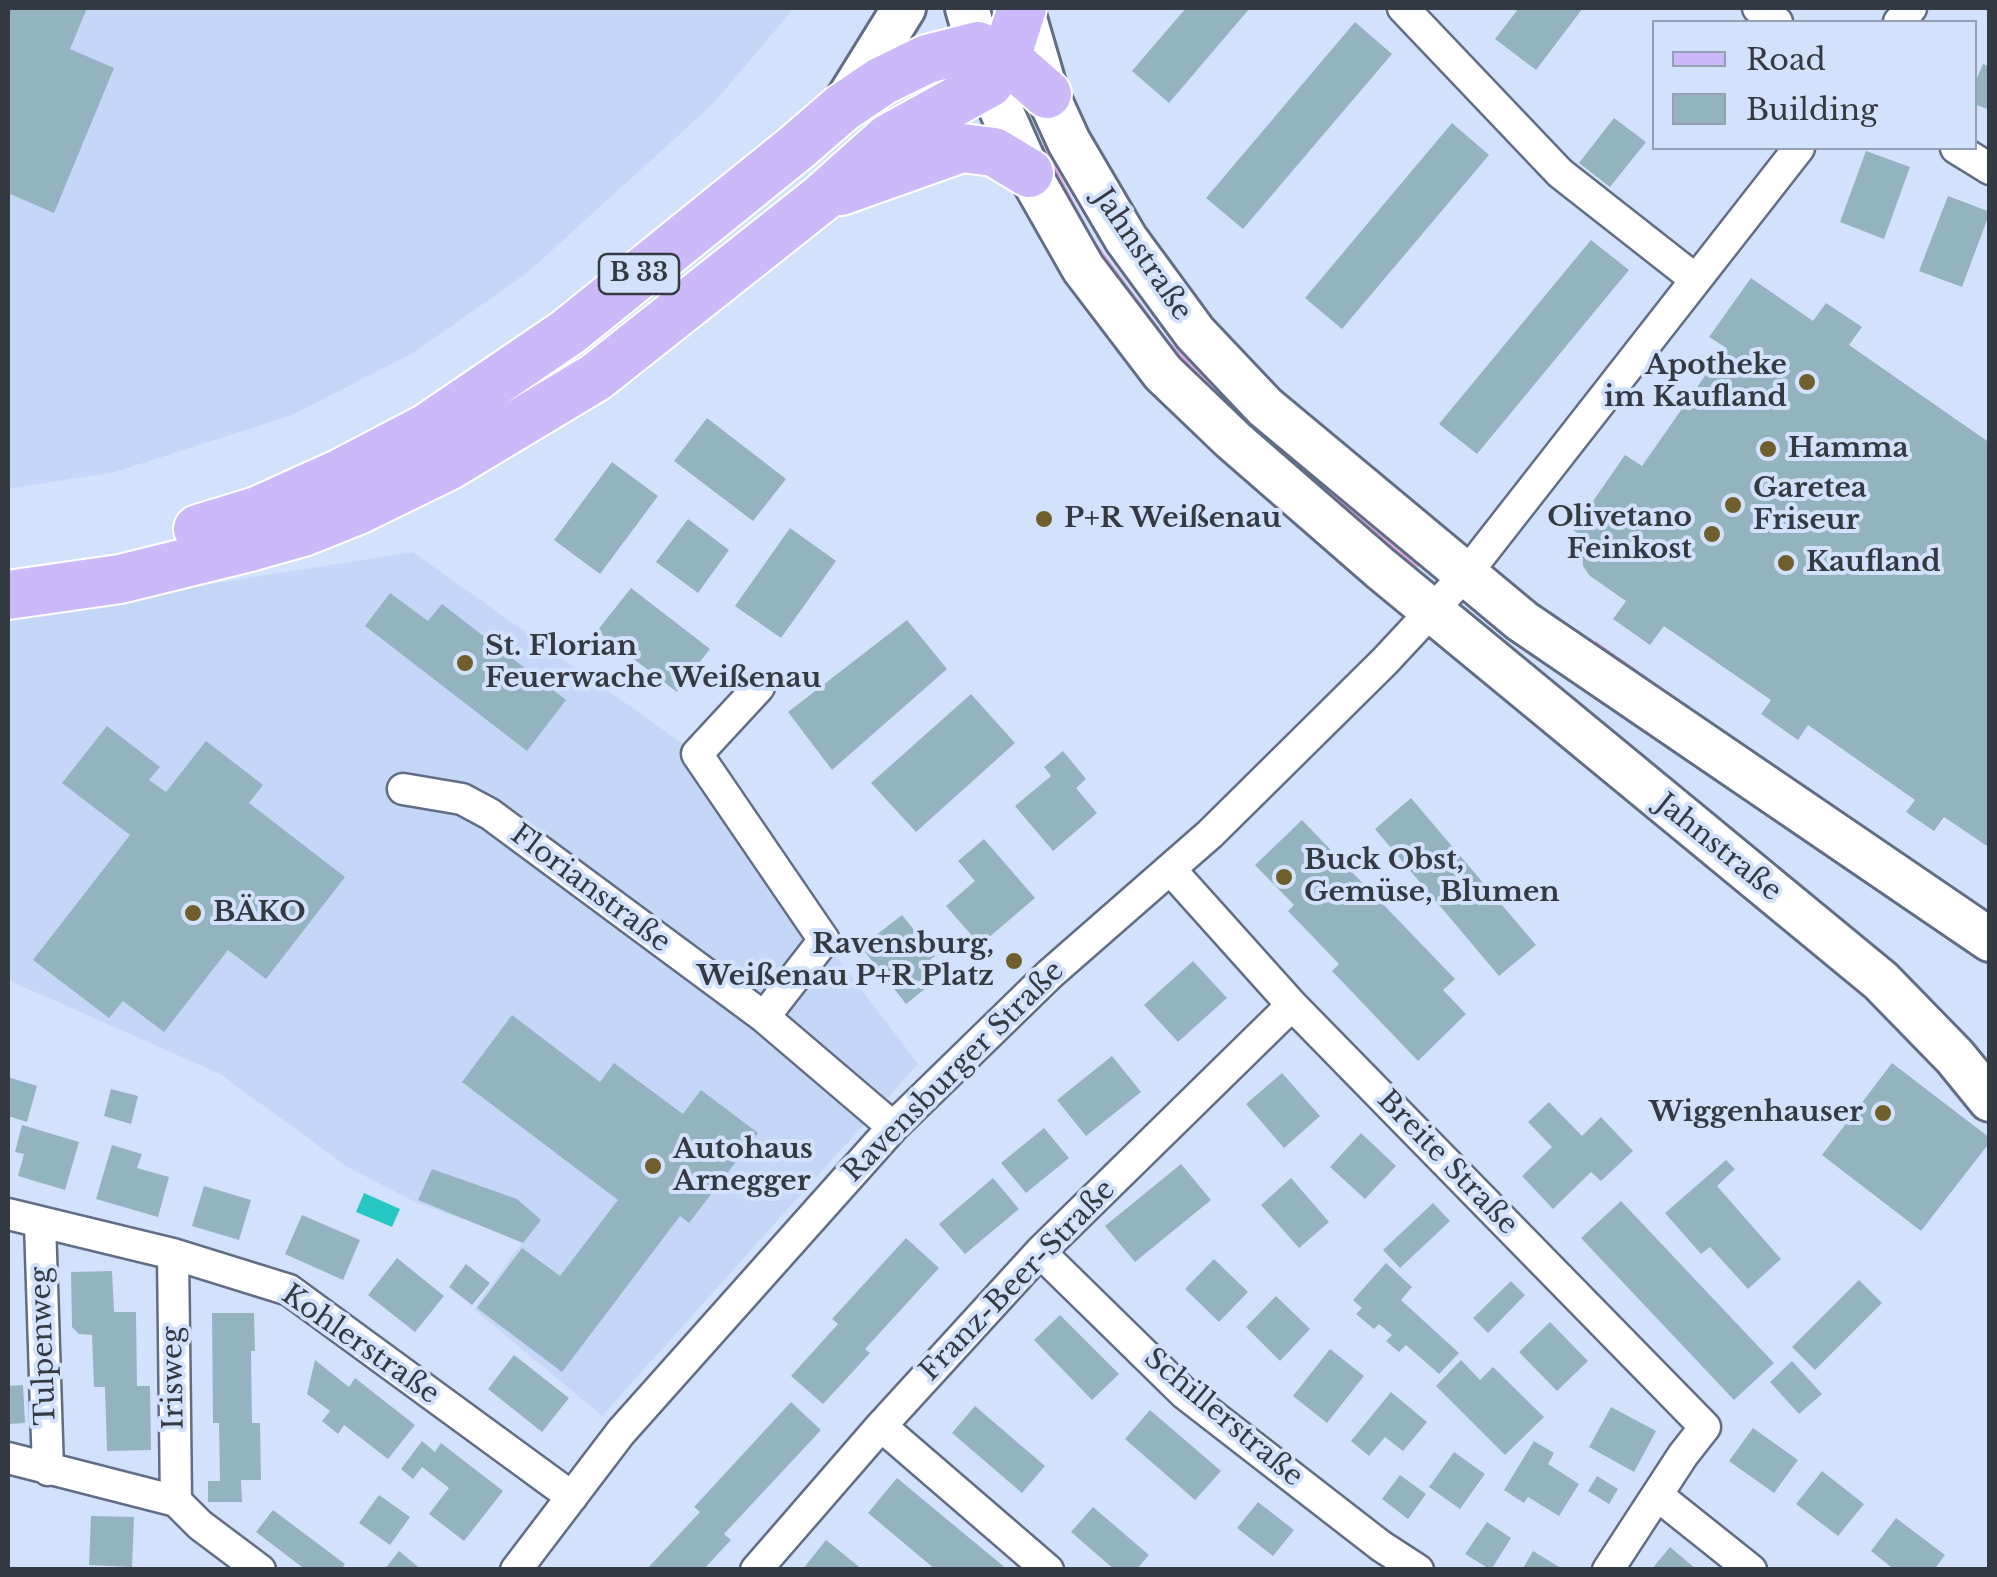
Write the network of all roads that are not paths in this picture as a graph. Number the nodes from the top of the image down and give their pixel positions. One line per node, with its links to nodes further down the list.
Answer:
1 (904, 8): 6 (main road, B 33)
2 (1022, 8): 4 (main road, Jahnstraße); 5 (main road, Jahnstraße)
3 (1403, 8): 12 (street)
4 (985, 49): 5 (main road); 6 (main road, B 33); 10 (main road, Jahnstraße); 11 (main road, B 33)
5 (1047, 94): 14 (main road, Jahnstraße)
6 (842, 108): 13 (main road, B 33)
7 (1798, 150): 12 (street)
8 (1959, 150): 9 (street)
9 (1990, 170)
10 (1029, 174): 11 (main road, B 33); 16 (main road, Jahnstraße)
11 (823, 197): 15 (main road, B 33)
12 (1695, 279): 14 (street)
13 (8, 568)
14 (1466, 574): 16 (street); 20 (main road, Jahnstraße)
15 (8, 595)
16 (1431, 612): 19 (street, Ravensburger Straße); 23 (main road, Jahnstraße)
17 (759, 686): 22 (street)
18 (403, 789): 22 (street, Florianstraße)
19 (1170, 869): 21 (street, Breite Straße); 24 (street, Ravensburger Straße)
20 (1990, 940)
21 (1292, 1005): 27 (street, Franz-Beer-Straße); 32 (street, Breite Straße)
22 (764, 1018): 24 (street, Florianstraße)
23 (1990, 1100)
24 (892, 1127): 33 (street, Ravensburger Straße)
25 (8, 1214): 26 (street, Kohlerstraße)
26 (40, 1223): 28 (street, Kohlerstraße); 31 (street, Tulpenweg)
27 (1040, 1252): 29 (street, Franz-Beer-Straße); 39 (street, Schillerstraße)
28 (173, 1254): 33 (street, Kohlerstraße); 34 (street, Irisweg)
29 (881, 1426): 37 (street, Franz-Beer-Straße); 38 (street)
30 (8, 1458): 31 (street)
31 (48, 1470): 34 (street)
32 (1657, 1494): 40 (street); 41 (street)
33 (572, 1497): 36 (street, Ravensburger Straße)
34 (176, 1501): 35 (street)
35 (260, 1570)
36 (516, 1570)
37 (756, 1570)
38 (1048, 1570)
39 (1418, 1570)
40 (1608, 1570)
41 (1751, 1570)

